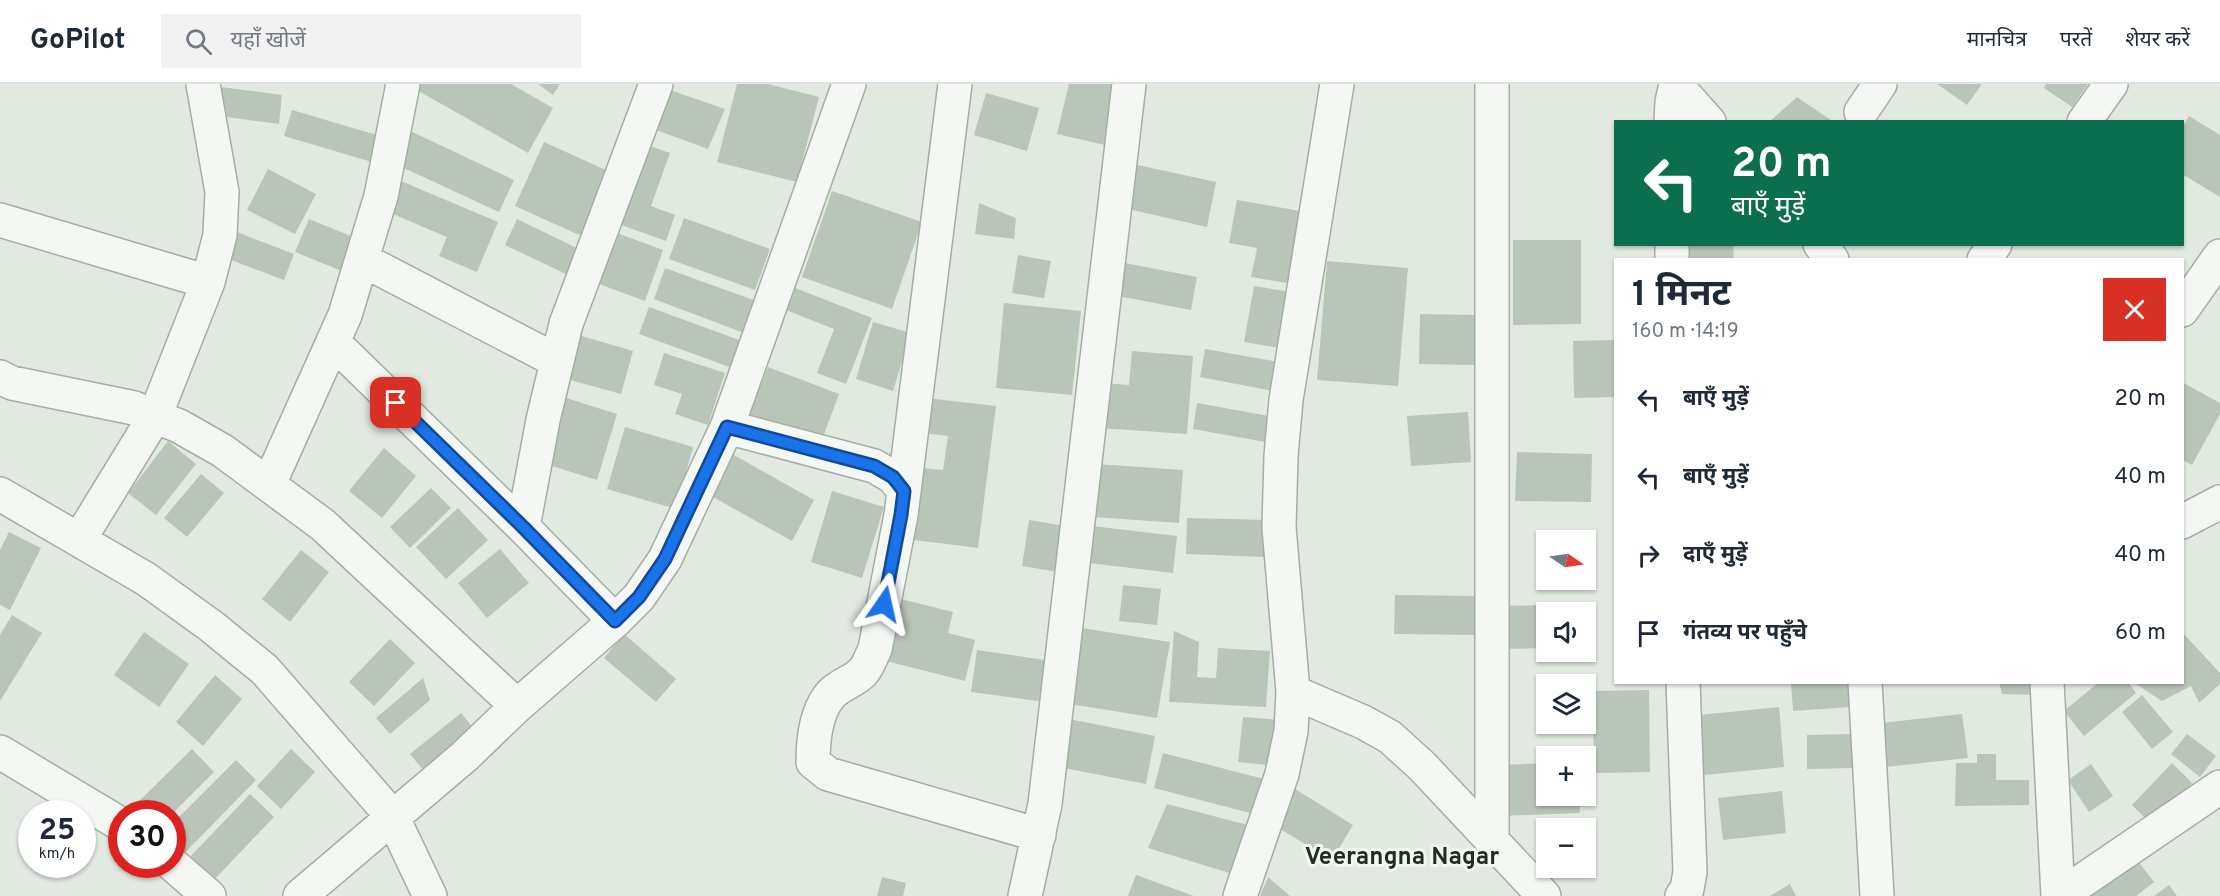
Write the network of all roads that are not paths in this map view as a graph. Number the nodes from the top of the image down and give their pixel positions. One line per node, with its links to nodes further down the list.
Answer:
1 (203, 84): 19 (street)
2 (403, 84): 18 (street)
3 (656, 84): 22 (street)
4 (849, 84): 25 (street)
5 (955, 84): 27 (street)
6 (1129, 84): 43 (street)
7 (1337, 84): 37 (street)
8 (1492, 84): 44 (street)
9 (1676, 84): 13 (street); 14 (street)
10 (1880, 84): 12 (street)
11 (2111, 84): 15 (street)
12 (1861, 112)
13 (1671, 120)
14 (1707, 120)
15 (2085, 120)
16 (0, 220): 19 (street)
17 (2220, 256): 20 (street)
18 (363, 260): 21 (street); 22 (street)
19 (208, 282): 24 (street)
20 (2184, 307)
21 (333, 342): 26 (street); 31 (street)
22 (557, 361): 31 (street)
23 (4, 389): 24 (street)
24 (155, 416): 26 (street); 32 (street)
25 (727, 427): 27 (street); 33 (street)
26 (268, 484): 38 (street)
27 (904, 491): 43 (street)
28 (0, 494): 32 (street)
29 (2220, 502): 30 (street)
30 (2184, 521)
31 (523, 527): 33 (street)
32 (79, 540): 41 (street)
33 (615, 621): 38 (street)
34 (1683, 684): 52 (street)
35 (1865, 684): 53 (street)
36 (2047, 684): 54 (street)
37 (1293, 692): 44 (street); 50 (street)
38 (517, 706): 41 (street)
39 (0, 752): 42 (street)
40 (2217, 796): 54 (street)
41 (392, 816): 47 (street); 48 (street)
42 (108, 817)
43 (1039, 835): 49 (street)
44 (1492, 840): 51 (street)
45 (186, 876): 46 (street)
46 (209, 896)
47 (300, 896)
48 (430, 896)
49 (1025, 896)
50 (1240, 896)
51 (1544, 896)
52 (1682, 896)
53 (1877, 896)
54 (2059, 896)

